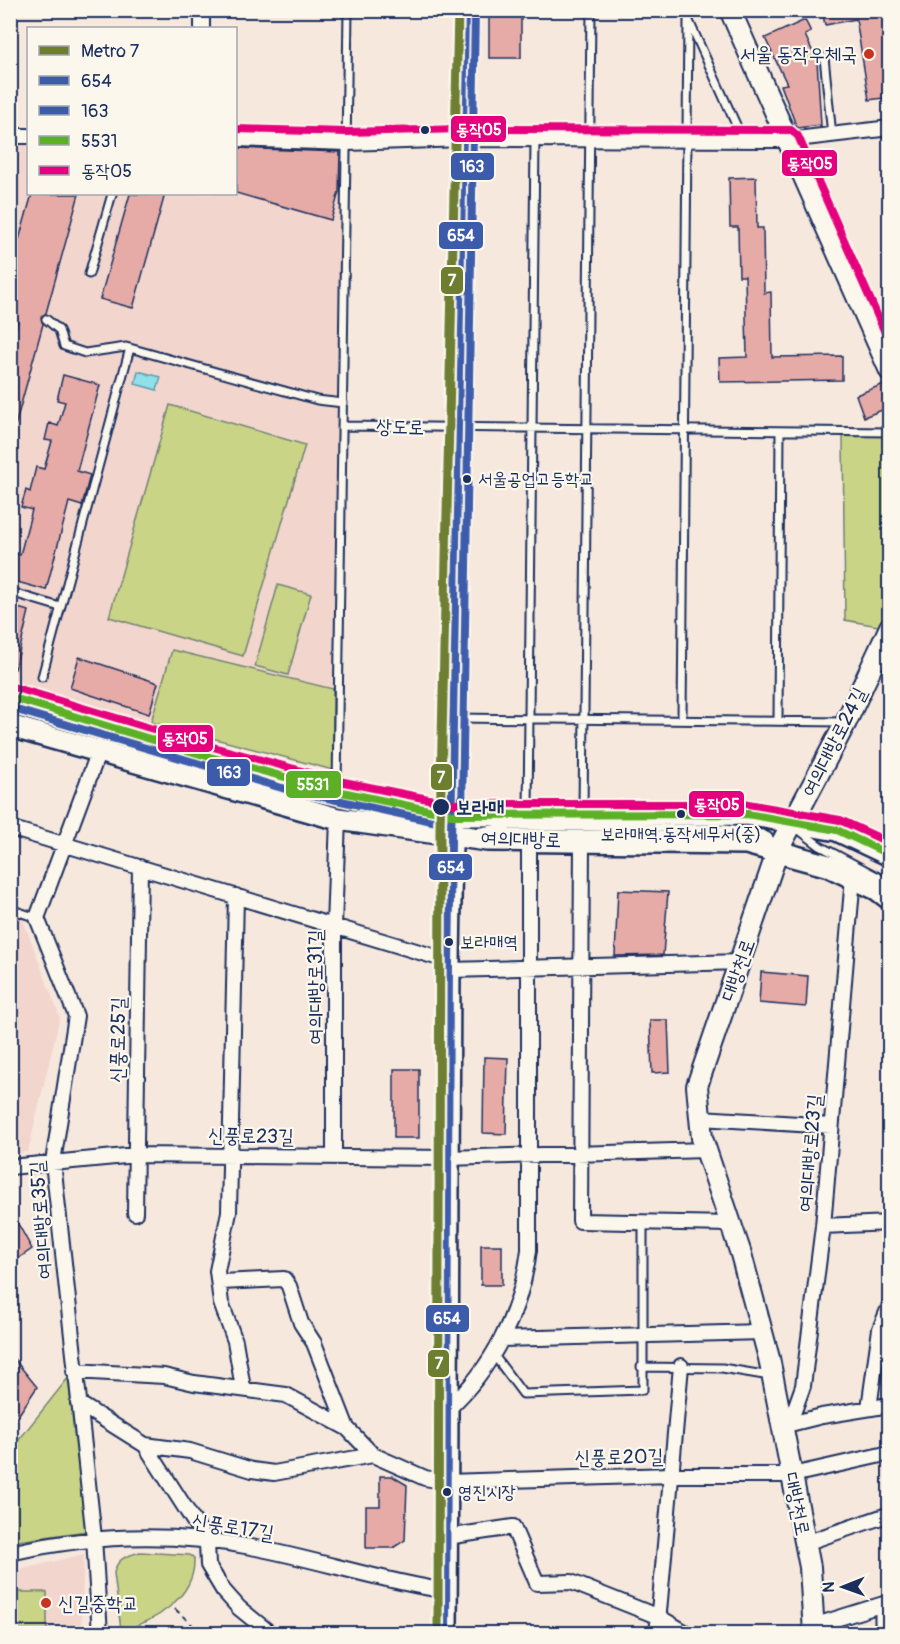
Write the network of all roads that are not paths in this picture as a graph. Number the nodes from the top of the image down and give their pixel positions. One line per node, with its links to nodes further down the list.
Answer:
1 (202, 10): 8 (street)
2 (348, 10): 21 (lane)
3 (465, 10): 14 (main road)
4 (591, 10): 17 (lane)
5 (684, 10): 7 (lane)
6 (730, 10): 20 (main road)
7 (688, 18): 18 (lane); 19 (lane)
8 (202, 27)
9 (824, 57): 11 (lane)
10 (890, 128): 11 (street)
11 (832, 135): 20 (street)
12 (10, 136): 13 (street)
13 (27, 136)
14 (463, 138): 16 (street); 21 (street); 29 (main road)
15 (237, 139): 21 (street)
16 (535, 139): 17 (street); 30 (lane)
17 (589, 139): 18 (street); 31 (lane)
18 (688, 140): 19 (street); 32 (lane)
19 (743, 140): 20 (street)
20 (788, 140): 26 (main road)
21 (347, 143): 27 (lane)
22 (112, 195): 23 (lane)
23 (89, 274)
24 (46, 319): 25 (lane)
25 (130, 348): 27 (lane); 36 (lane)
26 (890, 371)
27 (343, 403): 28 (lane)
28 (342, 426): 29 (lane, 상도로); 48 (lane)
29 (458, 428): 30 (lane, 상도로); 40 (main road)
30 (531, 429): 31 (lane, 상도로); 41 (lane)
31 (586, 429): 32 (lane, 상도로); 42 (lane)
32 (685, 430): 33 (lane, 상도로); 43 (lane)
33 (780, 431): 34 (lane, 상도로); 44 (lane)
34 (890, 432)
35 (10, 592): 36 (lane)
36 (60, 608): 38 (lane)
37 (890, 627): 45 (main road, 여의대방로24길)
38 (42, 677)
39 (10, 697): 48 (main road, 여의대방로)
40 (454, 718): 41 (lane); 53 (main road)
41 (528, 718): 42 (lane); 50 (lane)
42 (583, 719): 43 (lane); 49 (lane)
43 (682, 720): 44 (lane)
44 (778, 721): 45 (lane)
45 (846, 722): 52 (main road, 여의대방로24길)
46 (10, 726): 47 (main road, 여의대방로)
47 (99, 751): 51 (main road, 여의대방로); 57 (street)
48 (337, 791): 53 (main road, 여의대방로)
49 (583, 813): 50 (main road, 여의대방로); 52 (main road, 여의대방로)
50 (528, 815): 53 (main road, 여의대방로)
51 (338, 819): 53 (main road, 여의대방로); 67 (street, 여의대방로31길)
52 (793, 824): 58 (main road, 대방천로); 59 (main road, 여의대방로); 62 (lane)
53 (452, 825): 56 (main road, 여의대방로); 58 (lane); 69 (main road)
54 (10, 828): 57 (street)
55 (582, 840): 56 (main road, 여의대방로); 58 (main road, 여의대방로); 70 (street)
56 (529, 841): 71 (street)
57 (64, 844): 60 (street); 66 (street)
58 (778, 850): 61 (main road, 여의대방로); 68 (main road, 대방천로)
59 (890, 855)
60 (140, 867): 63 (street); 76 (street, 신풍로25길)
61 (853, 877): 64 (main road, 여의대방로); 73 (street, 여의대방로23길)
62 (890, 883)
63 (236, 896): 67 (street); 77 (street)
64 (890, 899)
65 (10, 909): 66 (lane)
66 (37, 918): 81 (street, 여의대방로35길)
67 (334, 926): 69 (street); 79 (street, 여의대방로31길)
68 (742, 962): 70 (street); 72 (main road, 대방천로)
69 (449, 966): 71 (street); 80 (main road)
70 (581, 967): 71 (street); 75 (street)
71 (527, 968): 78 (street)
72 (700, 1118): 73 (street); 74 (main road, 대방천로)
73 (831, 1126): 87 (street, 여의대방로23길)
74 (706, 1150): 75 (street, 신풍로23길); 86 (main road, 대방천로)
75 (580, 1154): 78 (street, 신풍로23길); 85 (street)
76 (136, 1155): 77 (street, 신풍로23길); 81 (street, 신풍로23길); 83 (street, 신풍로25길)
77 (231, 1155): 79 (street, 신풍로23길); 88 (street)
78 (529, 1155): 80 (street, 신풍로23길); 92 (street)
79 (334, 1156): 80 (street, 신풍로23길)
80 (448, 1158): 102 (main road)
81 (53, 1162): 82 (street, 신풍로23길); 96 (street, 여의대방로35길)
82 (10, 1167)
83 (135, 1213)
84 (890, 1223): 87 (street)
85 (643, 1224): 86 (street); 91 (lane)
86 (731, 1224): 90 (main road, 대방천로)
87 (823, 1226): 103 (street, 여의대방로23길)
88 (221, 1282): 98 (street); 104 (street)
89 (890, 1305): 101 (street)
90 (762, 1332): 91 (street); 97 (main road, 대방천로)
91 (642, 1334): 92 (street); 95 (lane)
92 (502, 1339): 93 (street)
93 (493, 1354): 95 (lane); 102 (street)
94 (681, 1366): 95 (lane); 97 (lane); 108 (street)
95 (641, 1367)
96 (74, 1371): 98 (street); 99 (street, 여의대방로35길)
97 (772, 1376): 103 (main road, 대방천로)
98 (243, 1388): 104 (street)
99 (78, 1402): 105 (street); 113 (street, 여의대방로35길)
100 (890, 1405): 101 (street)
101 (869, 1408): 103 (street)
102 (447, 1410): 110 (main road)
103 (782, 1426): 109 (main road, 대방천로)
104 (347, 1428): 107 (street)
105 (145, 1445): 107 (street); 114 (street)
106 (890, 1453): 109 (street, 신풍로20길)
107 (373, 1455): 110 (street, 신풍로20길)
108 (671, 1475): 109 (street, 신풍로20길); 110 (street, 신풍로20길); 119 (street)
109 (792, 1475): 115 (main road, 대방천로)
110 (447, 1482): 112 (main road)
111 (890, 1514): 115 (street)
112 (447, 1537): 117 (main road); 119 (street)
113 (94, 1538): 114 (street, 신풍로17길); 116 (street, 신풍로17길); 121 (street, 여의대방로35길)
114 (207, 1542): 117 (street, 신풍로17길); 122 (street)
115 (805, 1543): 120 (main road, 대방천로)
116 (10, 1553)
117 (447, 1591): 123 (main road)
118 (884, 1604): 120 (street); 126 (lane)
119 (659, 1617): 124 (street); 125 (street)
120 (813, 1630)
121 (100, 1634)
122 (271, 1634)
123 (446, 1634)
124 (657, 1634)
125 (688, 1634)
126 (879, 1634)

